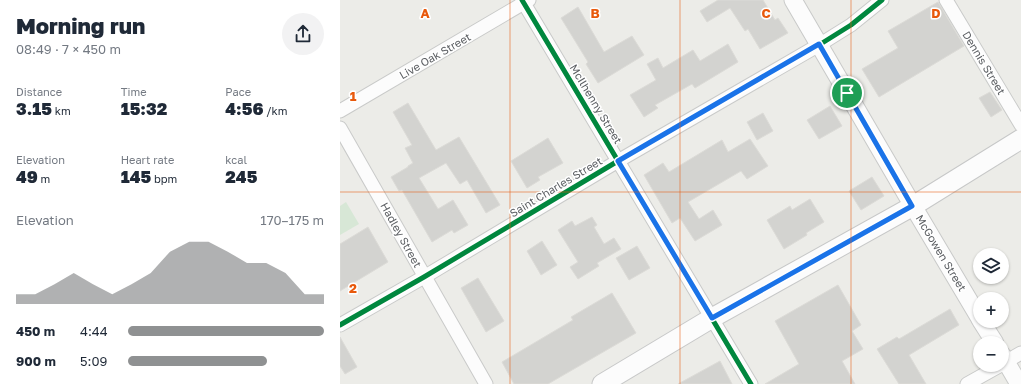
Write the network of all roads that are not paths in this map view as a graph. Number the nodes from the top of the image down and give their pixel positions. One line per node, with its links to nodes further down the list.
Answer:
1 (793, 0): 5 (street, McGowen Street)
2 (882, 0): 5 (street, Saint Charles Street)
3 (946, 0): 7 (street, Dennis Street)
4 (525, 1): 6 (street, Live Oak Street); 10 (street, McIlhenny Street)
5 (819, 44): 10 (street, Saint Charles Street); 11 (street, McGowen Street)
6 (340, 111)
7 (1021, 125)
8 (340, 128): 12 (street, Hadley Street)
9 (1021, 140): 11 (main road)
10 (618, 161): 12 (street, Saint Charles Street); 14 (street, McIlhenny Street)
11 (912, 206): 13 (street, McGowen Street); 14 (main road)
12 (424, 277): 15 (street, Saint Charles Street); 20 (street, Hadley Street)
13 (973, 307)
14 (712, 318): 21 (main road); 22 (street, McIlhenny Street)
15 (340, 325)
16 (1021, 353): 17 (street)
17 (1009, 359)
18 (1009, 370): 24 (street)
19 (987, 372): 23 (street)
20 (486, 384)
21 (602, 384)
22 (751, 384)
23 (967, 384)
24 (1019, 384)

